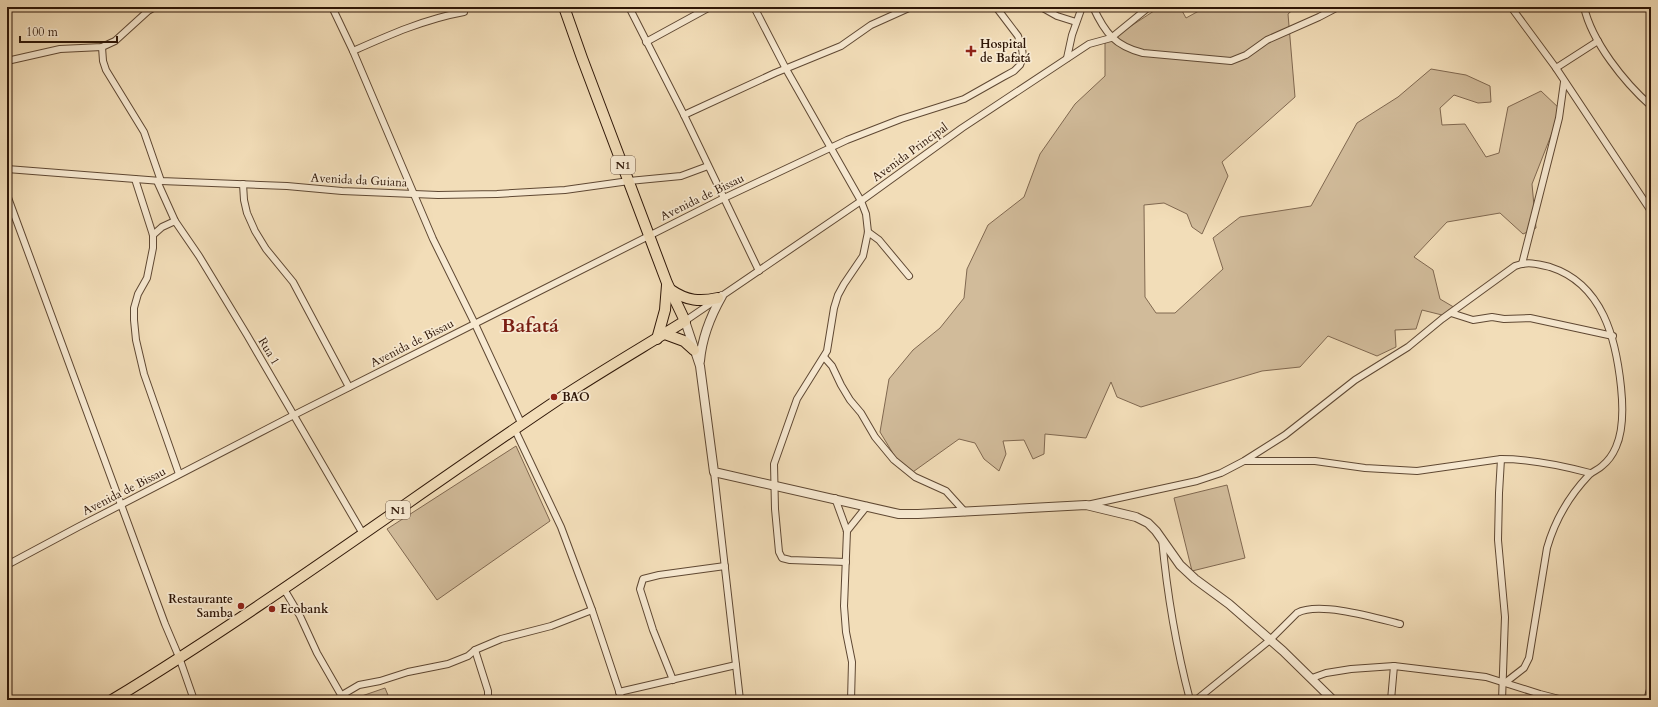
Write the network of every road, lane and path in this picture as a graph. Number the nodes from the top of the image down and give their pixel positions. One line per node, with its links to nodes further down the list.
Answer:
1 (144, 7): 18 (street)
2 (155, 7): 18 (street)
3 (332, 7): 24 (street)
4 (564, 7): 37 (main road, N1)
5 (628, 7): 22 (street)
6 (710, 7): 22 (street)
7 (754, 7): 28 (street)
8 (911, 7): 28 (street)
9 (996, 7): 32 (street, Avenida de Bissau)
10 (1041, 7): 19 (street)
11 (1082, 7): 19 (street)
12 (1093, 7): 20 (street)
13 (1149, 7): 20 (street, Avenida Principal)
14 (1338, 7): 20 (street)
15 (1511, 7): 27 (street)
16 (1584, 7): 21 (street)
17 (464, 12): 24 (street)
18 (143, 16): 23 (street)
19 (1076, 22): 25 (street)
20 (1111, 38): 25 (street, Avenida Principal)
21 (1598, 41): 27 (street); 30 (street)
22 (646, 42): 31 (street)
23 (102, 47): 26 (street); 36 (street, Rua 1)
24 (352, 50): 39 (street)
25 (1067, 58): 42 (street, Avenida Principal)
26 (7, 61)
27 (1556, 68): 29 (street)
28 (786, 69): 31 (street); 32 (street)
29 (1564, 82): 43 (street); 48 (street)
30 (1651, 106)
31 (684, 115): 33 (street)
32 (831, 148): 41 (street, Avenida de Bissau); 42 (street)
33 (708, 166): 37 (street, Avenida da Guiana); 41 (street)
34 (7, 169): 35 (street, Avenida da Guiana)
35 (136, 179): 36 (street, Avenida da Guiana); 46 (street)
36 (159, 181): 38 (street, Avenida da Guiana); 44 (street, Rua 1)
37 (629, 181): 39 (street, Avenida da Guiana); 47 (main road, N1)
38 (243, 184): 39 (street, Avenida da Guiana); 61 (street)
39 (414, 194): 55 (street)
40 (7, 195): 71 (street)
41 (724, 198): 47 (street, Avenida de Bissau); 49 (street)
42 (861, 201): 45 (street); 49 (street, Avenida Principal)
43 (1651, 211)
44 (175, 221): 46 (street); 62 (street, Rua 1)
45 (868, 232): 50 (street); 59 (street)
46 (153, 235): 68 (street)
47 (650, 235): 51 (main road, N1); 55 (street, Avenida de Bissau)
48 (1522, 264): 53 (street); 57 (street)
49 (759, 271): 52 (street, Avenida Principal)
50 (909, 276)
51 (669, 287): 52 (main road); 54 (main road, N1); 56 (main road)
52 (720, 297): 54 (street, Avenida Principal); 60 (street)
53 (1451, 313): 57 (street); 65 (street)
54 (685, 322): 56 (main road, N1); 58 (street)
55 (475, 324): 61 (street, Avenida de Bissau); 63 (street)
56 (661, 336): 58 (main road); 63 (main road, N1)
57 (1613, 336): 67 (street)
58 (694, 350): 60 (street)
59 (824, 357): 69 (street); 74 (street)
60 (700, 366): 66 (street)
61 (349, 387): 62 (street, Avenida de Bissau)
62 (294, 415): 68 (street, Avenida de Bissau); 76 (street, Rua 1)
63 (518, 427): 76 (main road, N1); 82 (street)
64 (1501, 459): 65 (street); 67 (street); 91 (street)
65 (1244, 461): 72 (street)
66 (714, 472): 69 (street); 80 (street)
67 (1590, 473): 91 (street)
68 (179, 474): 71 (street, Avenida de Bissau)
69 (774, 484): 70 (street); 78 (street)
70 (835, 498): 73 (street); 75 (street)
71 (122, 504): 79 (street, Avenida de Bissau); 86 (street)
72 (1086, 505): 74 (street); 77 (street)
73 (867, 506): 74 (street); 75 (street)
74 (966, 512)
75 (846, 531): 78 (street)
76 (363, 534): 81 (main road, N1)
77 (1162, 538): 84 (street); 101 (street)
78 (846, 562): 100 (street)
79 (7, 566)
80 (725, 566): 87 (street); 90 (street)
81 (284, 589): 86 (main road, N1); 94 (street)
82 (592, 610): 85 (street); 93 (street)
83 (1400, 624): 84 (street)
84 (1270, 640): 89 (street); 102 (street)
85 (475, 650): 94 (street); 97 (street)
86 (179, 657): 95 (main road, N1); 96 (street)
87 (736, 665): 90 (street); 99 (street)
88 (1394, 666): 89 (street); 91 (street); 104 (street)
89 (1312, 678): 103 (street)
90 (673, 680): 93 (street)
91 (1504, 681): 105 (street); 106 (street)
92 (1651, 686): 107 (street)
93 (619, 692): 98 (street)
94 (343, 698)
95 (112, 700)
96 (194, 700)
97 (488, 700)
98 (622, 700)
99 (740, 700)
100 (851, 700)
101 (1190, 700)
102 (1196, 700)
103 (1333, 700)
104 (1391, 700)
105 (1502, 700)
106 (1563, 700)
107 (1647, 700)

